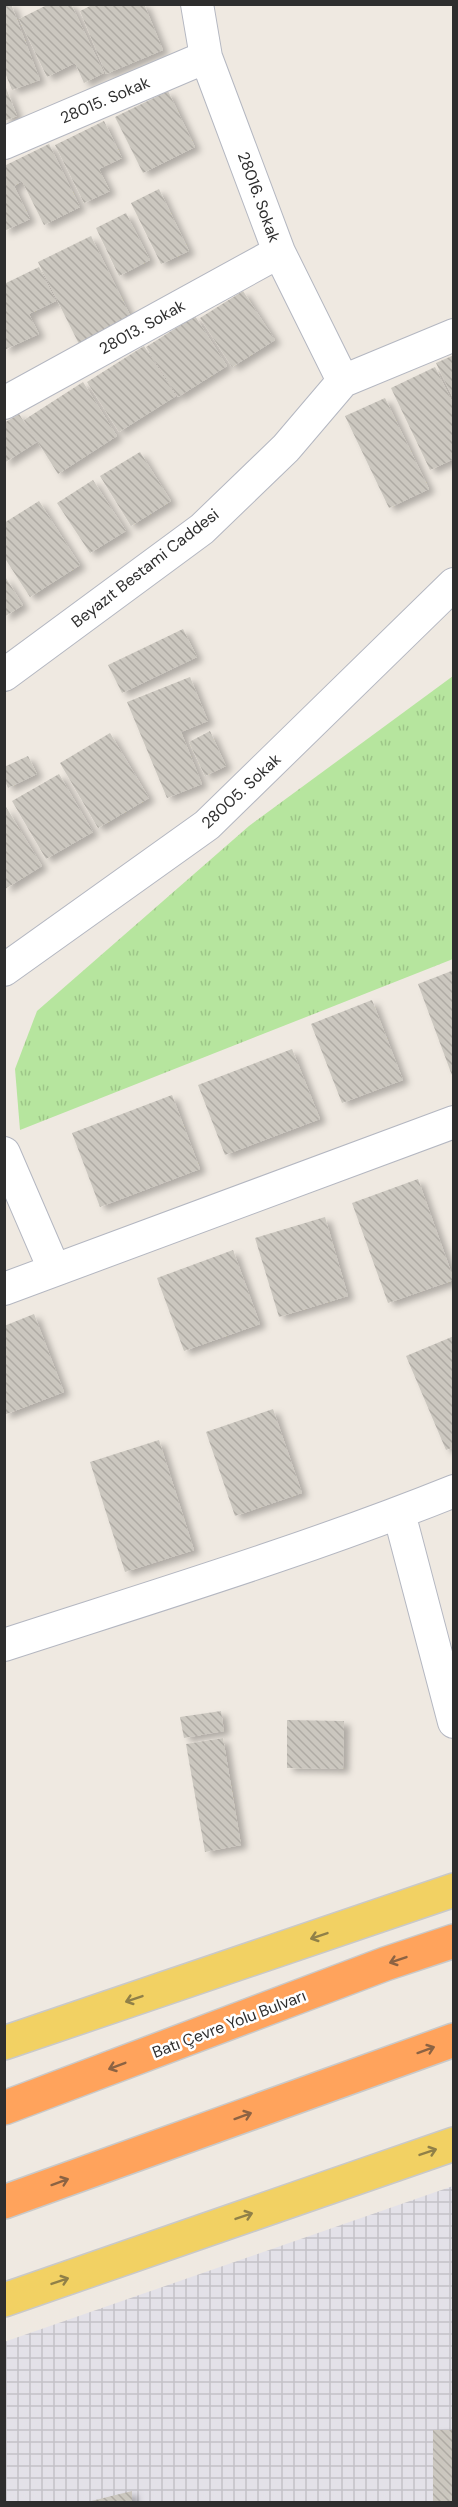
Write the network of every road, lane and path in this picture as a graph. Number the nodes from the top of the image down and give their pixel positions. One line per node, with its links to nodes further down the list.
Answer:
1 (197, 4): 2 (street, 28016. Sokak)
2 (206, 57): 3 (street, 28015. Sokak); 4 (street, 28016. Sokak)
3 (4, 143)
4 (279, 252): 6 (street, 28016. Sokak); 7 (street, 28013. Sokak)
5 (453, 335): 6 (street, Beyazıt Bestami Caddesi)
6 (343, 381): 9 (street, Beyazıt Bestami Caddesi)
7 (4, 403)
8 (453, 584): 10 (street, 28005. Sokak)
9 (4, 675)
10 (4, 970)
11 (453, 1122): 13 (street)
12 (4, 1153): 13 (street)
13 (54, 1269): 14 (street)
14 (4, 1289)
15 (453, 1491): 16 (street)
16 (399, 1513): 17 (street); 18 (street)
17 (4, 1645)
18 (453, 1722)
19 (453, 1890): 22 (main road, one-way to 22)
20 (453, 1941): 23 (highway, Batı Çevre Yolu Bulvarı, one-way to 23)
21 (453, 2040): 25 (highway, one-way to 21)
22 (4, 2043)
23 (4, 2108)
24 (453, 2144): 26 (main road, one-way to 24)
25 (4, 2202)
26 (4, 2300)

